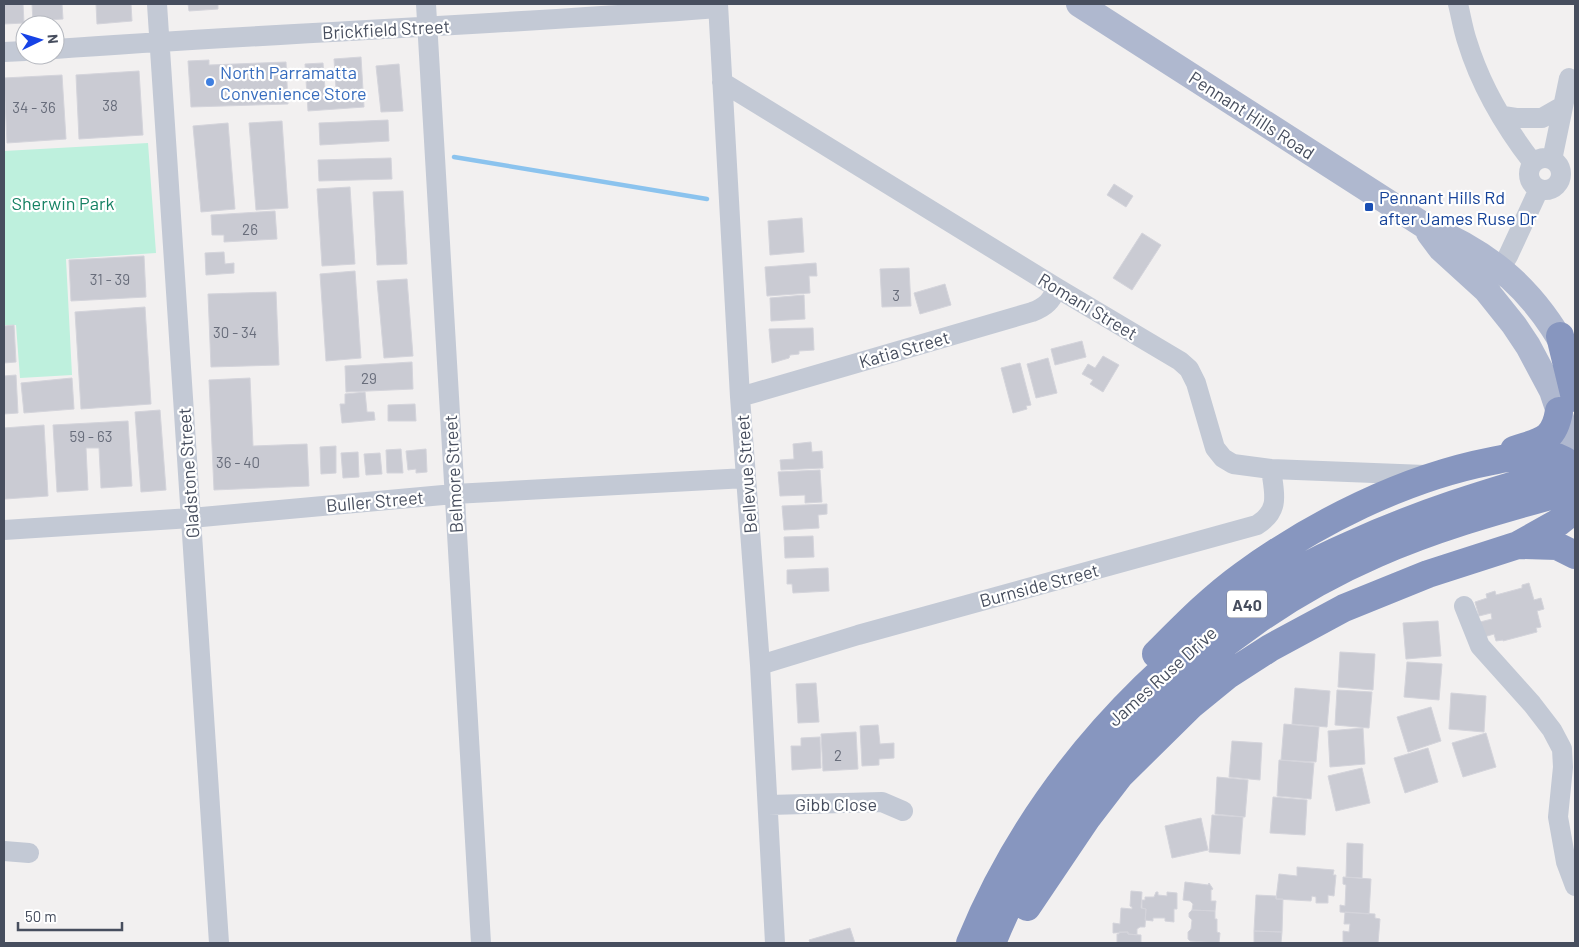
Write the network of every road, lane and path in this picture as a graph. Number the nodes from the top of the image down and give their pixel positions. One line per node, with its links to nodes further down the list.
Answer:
1 (157, 4): 7 (street, Gladstone Street)
2 (426, 4): 6 (street, Belmore Street)
3 (1079, 4): 15 (main road, Pennant Hills Road)
4 (1458, 4): 12 (street)
5 (718, 6): 6 (street, Brickfield Street); 10 (street, Bellevue Street)
6 (428, 27): 7 (street, Brickfield Street); 28 (street, Belmore Street)
7 (159, 41): 8 (street, Brickfield Street); 29 (street, Gladstone Street)
8 (65, 48)
9 (1569, 78): 11 (street)
10 (722, 82): 17 (street, Romani Street); 21 (street, Bellevue Street)
11 (1563, 106): 12 (street); 13 (street)
12 (1503, 116): 13 (street)
13 (1555, 169): 14 (street); 14 (street)
14 (1539, 189): 16 (street)
15 (1425, 226): 16 (main road, Pennant Hills Road); 18 (main road, Pennant Hills Road)
16 (1501, 269): 18 (street); 19 (main road, Pennant Hills Road)
17 (1057, 288): 21 (street, Katia Street); 24 (street, Romani Street)
18 (1486, 290): 22 (main road, Pennant Hills Road)
19 (1560, 336): 20 (main road, Pennant Hills Road); 22 (highway)
20 (1575, 368)
21 (740, 397): 27 (street, Bellevue Street)
22 (1567, 405): 23 (highway); 25 (main road, Pennant Hills Road)
23 (1475, 464): 25 (highway); 26 (highway)
24 (1271, 469): 26 (street, Romani Street); 34 (street, Burnside Street)
25 (1571, 471): 31 (highway); 37 (highway, James Ruse Drive / A40); 45 (highway, James Ruse Drive / A40)
26 (1435, 475): 37 (highway)
27 (746, 478): 28 (street, Buller Street); 34 (street, Bellevue Street)
28 (454, 494): 29 (street, Buller Street); 42 (street, Belmore Street)
29 (191, 518): 30 (street, Buller Street); 41 (street, Gladstone Street)
30 (4, 530)
31 (1518, 545): 32 (highway); 46 (highway)
32 (1575, 555)
33 (1464, 606): 40 (street)
34 (760, 666): 35 (street, Bellevue Street)
35 (768, 805): 36 (street, Gibb Close); 43 (street, Bellevue Street)
36 (903, 811)
37 (1016, 849): 44 (highway, James Ruse Drive / A40)
38 (4, 851): 39 (street)
39 (29, 853)
40 (1575, 886)
41 (219, 943)
42 (481, 943)
43 (775, 943)
44 (970, 943)
45 (992, 943)
46 (1006, 943)

